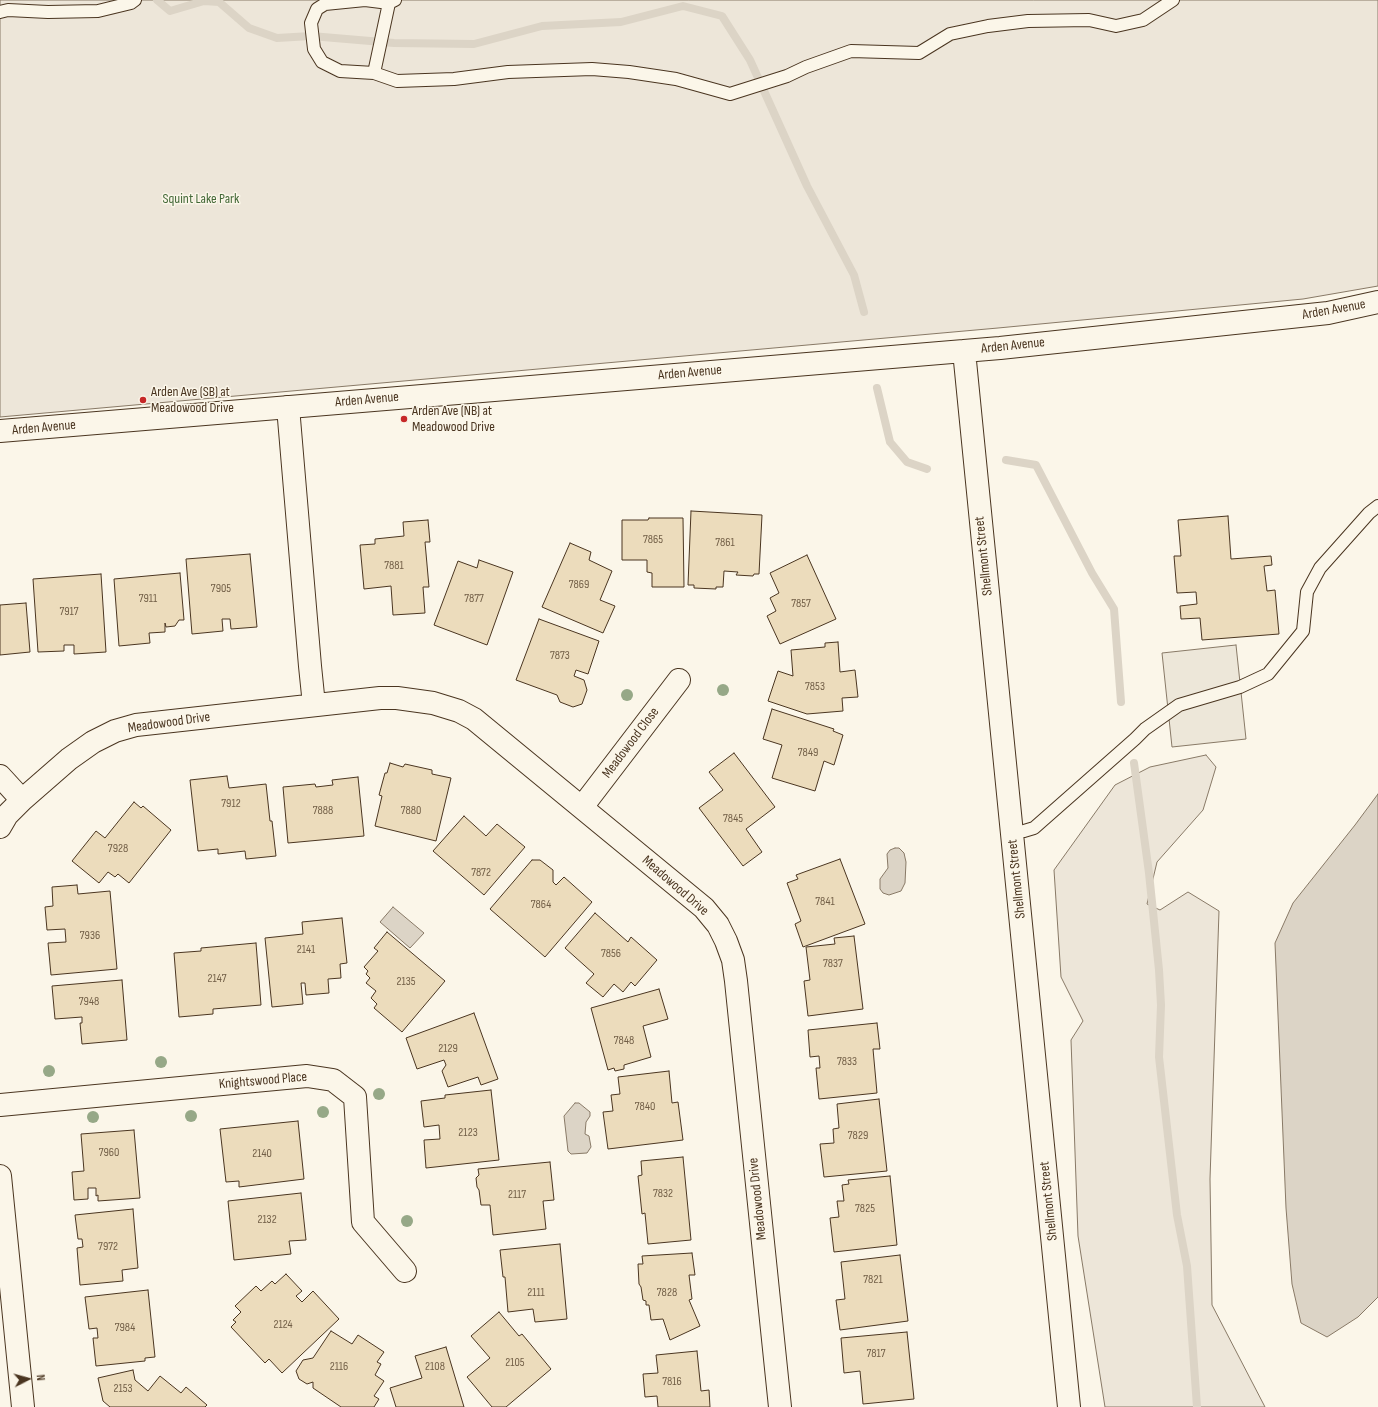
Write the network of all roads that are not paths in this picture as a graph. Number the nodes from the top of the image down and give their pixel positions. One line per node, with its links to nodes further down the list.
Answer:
1 (135, 0): 4 (lane)
2 (1174, 0): 5 (lane)
3 (392, 1): 5 (lane); 5 (lane)
4 (0, 12)
5 (376, 68)
6 (1378, 302): 7 (street, Arden Avenue)
7 (964, 351): 8 (street, Arden Avenue); 17 (street, Shellmont Street)
8 (288, 407): 9 (street, Arden Avenue); 12 (street)
9 (0, 431)
10 (1378, 506): 17 (lane)
11 (679, 680): 15 (street, Meadowood Close)
12 (314, 705): 14 (street, Meadowood Drive); 15 (street, Meadowood Drive)
13 (0, 776): 14 (street)
14 (22, 800): 16 (street, Meadowood Drive)
15 (582, 807): 22 (street, Meadowood Drive)
16 (0, 827)
17 (1012, 832): 23 (street, Shellmont Street)
18 (0, 1105): 20 (street, Knightswood Place)
19 (0, 1176): 21 (street)
20 (405, 1271)
21 (23, 1407)
22 (780, 1407)
23 (1070, 1407)

